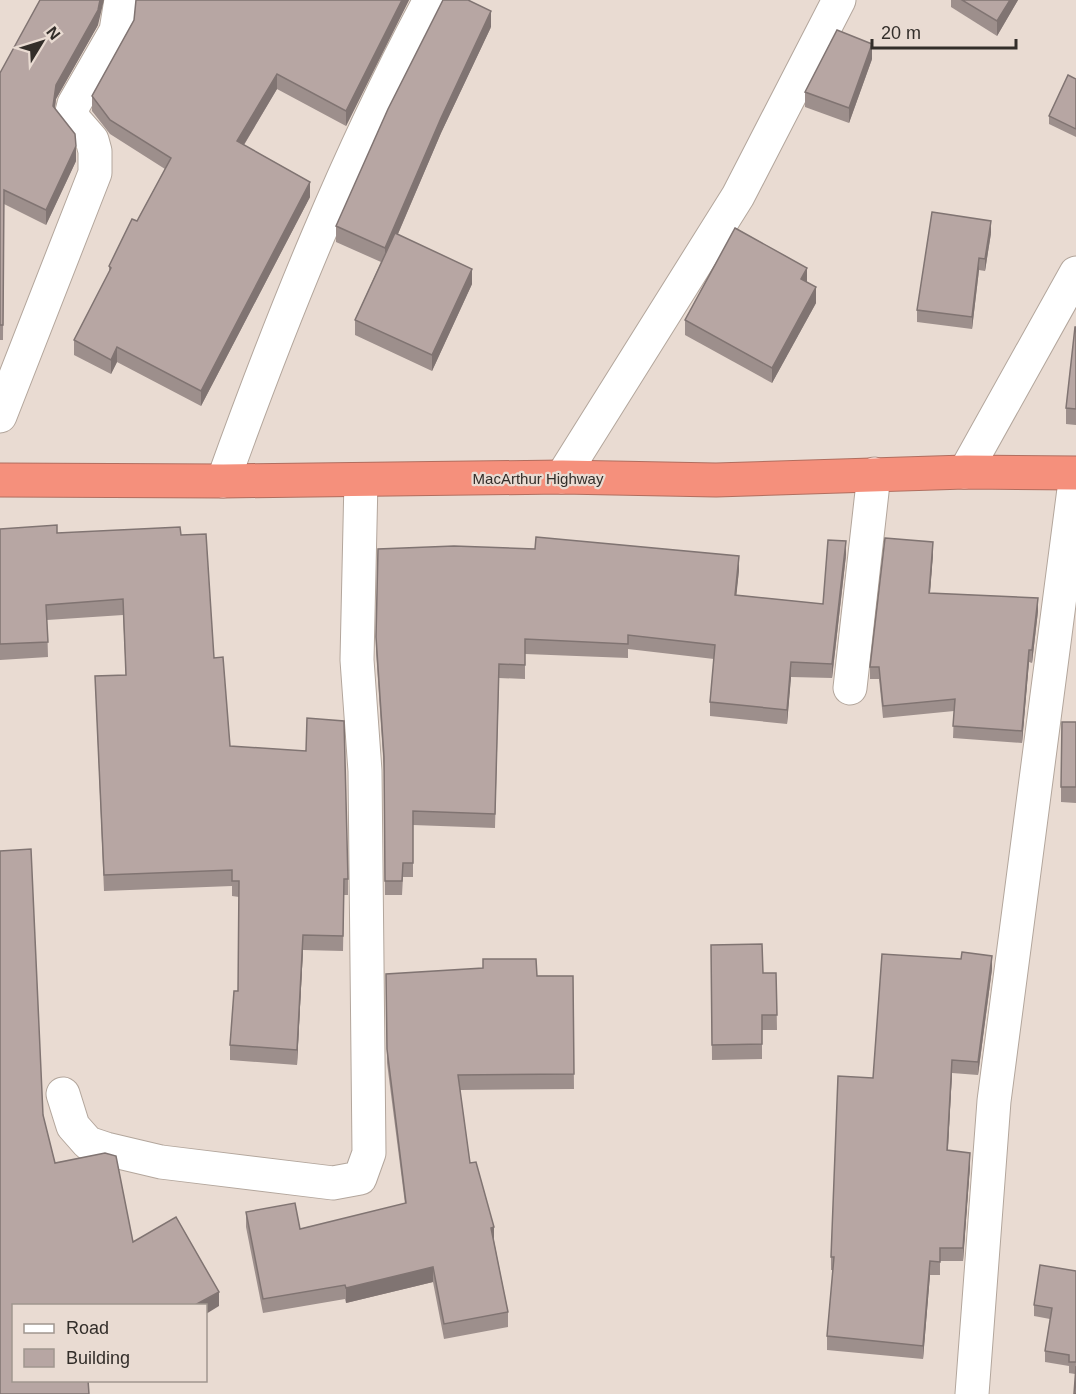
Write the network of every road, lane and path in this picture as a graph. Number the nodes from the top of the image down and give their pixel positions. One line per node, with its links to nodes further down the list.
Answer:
1 (121, 0): 5 (street)
2 (430, 0): 12 (street)
3 (839, 0): 9 (street)
4 (1076, 273): 6 (street)
5 (0, 416)
6 (965, 472): 7 (highway, MacArthur Highway); 8 (highway, MacArthur Highway)
7 (1076, 473): 15 (street)
8 (874, 474): 9 (highway, MacArthur Highway); 13 (street)
9 (562, 477): 11 (highway, MacArthur Highway)
10 (0, 480): 12 (highway, MacArthur Highway)
11 (361, 480): 12 (highway, MacArthur Highway); 14 (street)
12 (224, 481)
13 (850, 688)
14 (63, 1094)
15 (972, 1394)

